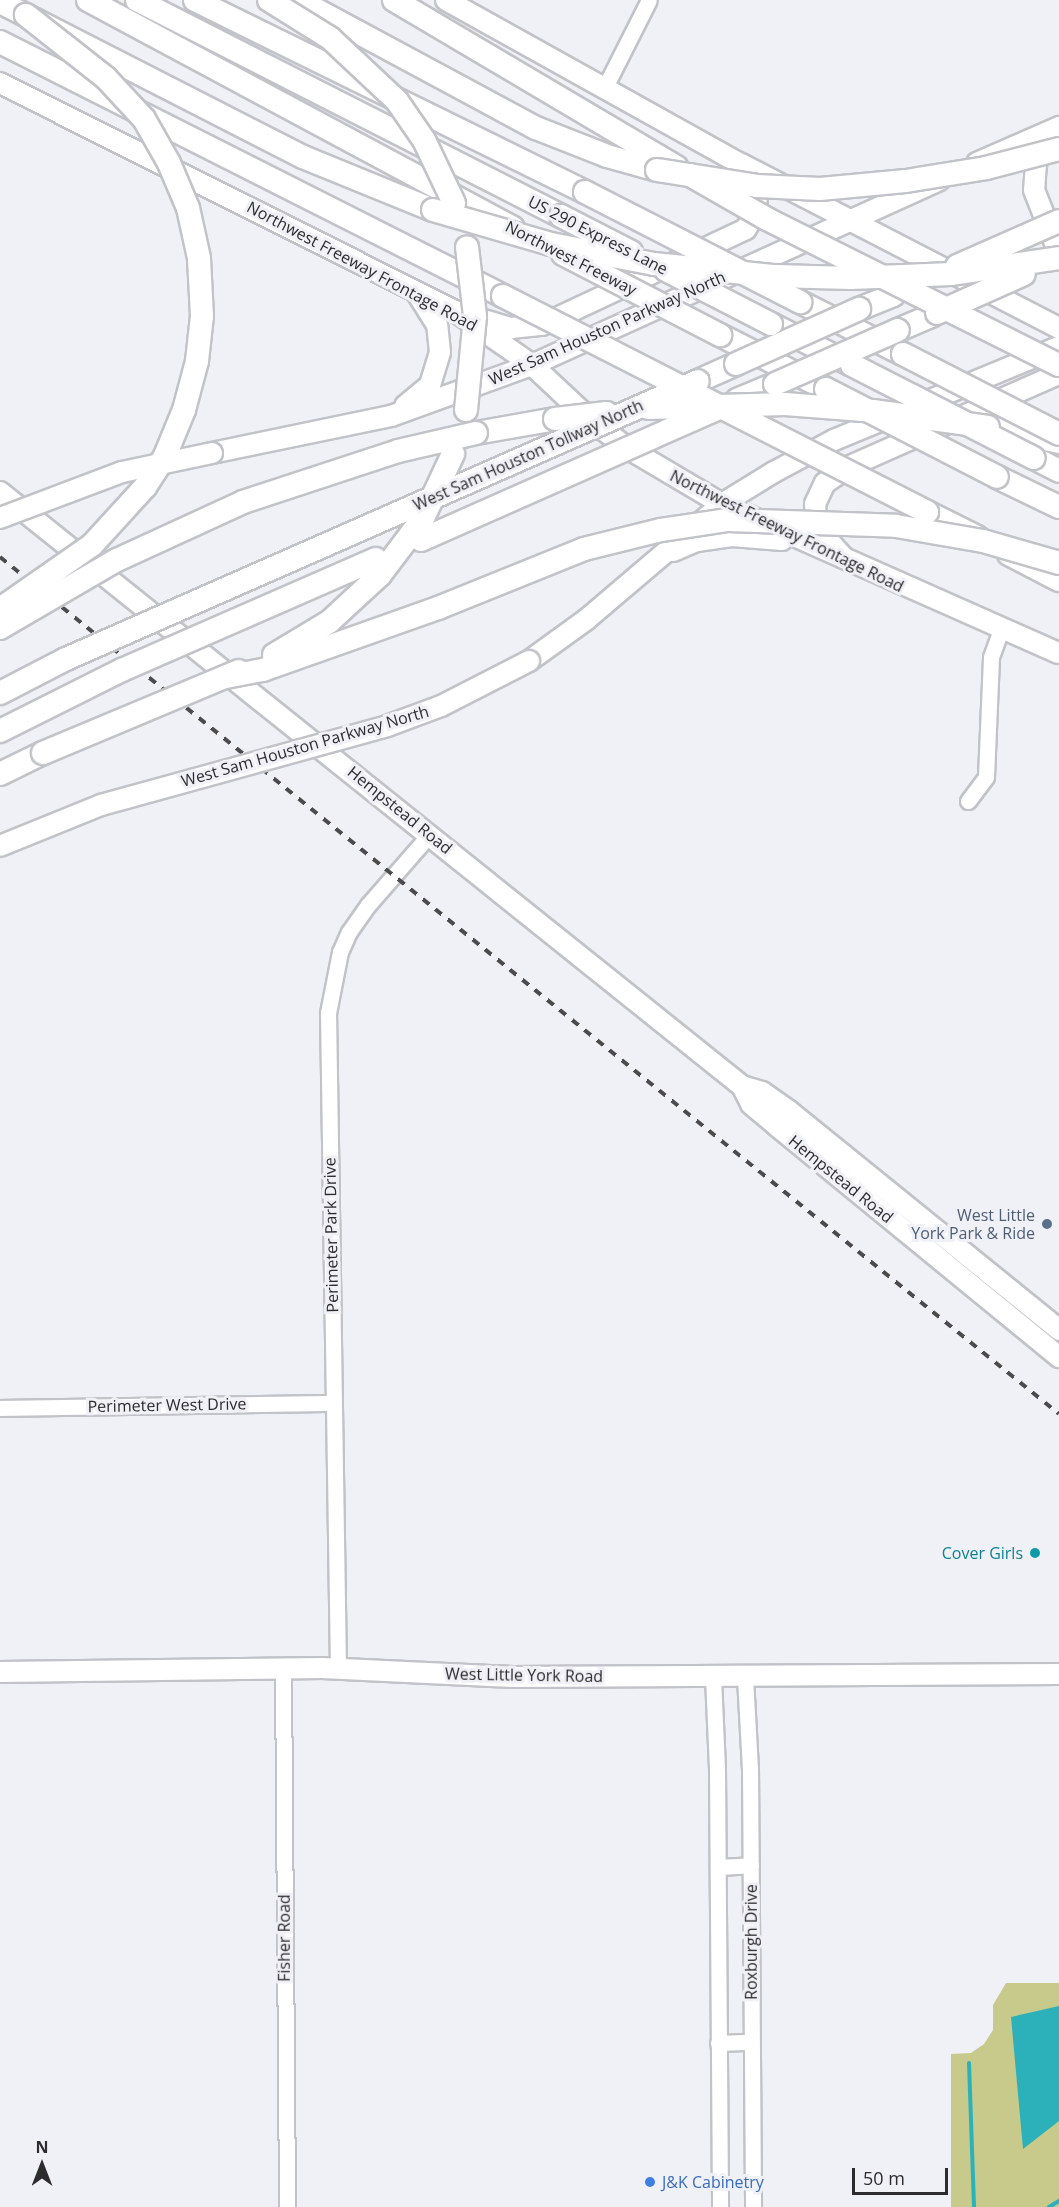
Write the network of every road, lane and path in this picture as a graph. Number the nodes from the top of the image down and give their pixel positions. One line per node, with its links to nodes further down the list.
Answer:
1 (88, 0): 35 (highway, Northwest Freeway, bridge)
2 (137, 0): 32 (highway, US 290 Express Lane, bridge)
3 (195, 0): 30 (highway, bridge)
4 (269, 0): 46 (highway, bridge)
5 (298, 0): 16 (highway, bridge)
6 (376, 0): 12 (highway)
7 (394, 0): 12 (highway)
8 (446, 0): 15 (main road)
9 (649, 0): 15 (street)
10 (0, 2): 11 (highway)
11 (26, 15): 21 (highway, bridge); 42 (highway, bridge)
12 (435, 25): 27 (highway, bridge)
13 (5, 46): 41 (highway, bridge)
14 (0, 82): 22 (main road, Northwest Freeway Frontage Road)
15 (605, 87): 17 (main road)
16 (1057, 135): 18 (main road, West Sam Houston Parkway North); 20 (main road)
17 (741, 164): 18 (main road); 23 (main road)
18 (849, 220): 24 (main road); 26 (main road, West Sam Houston Parkway North)
19 (1059, 221): 47 (highway, West Sam Houston Tollway North, bridge)
20 (1059, 253)
21 (1059, 259): 48 (highway, West Sam Houston Tollway North, bridge)
22 (415, 290): 23 (main road, Northwest Freeway Frontage Road); 29 (main road)
23 (455, 311): 26 (main road, Northwest Freeway Frontage Road)
24 (1059, 328)
25 (1059, 347): 34 (main road, West Sam Houston Parkway North)
26 (532, 365): 29 (main road, West Sam Houston Parkway North); 34 (main road, Northwest Freeway Frontage Road)
27 (1059, 367)
28 (1059, 374): 39 (main road)
29 (391, 416): 36 (main road, West Sam Houston Parkway North, bridge)
30 (1059, 434)
31 (1059, 442): 43 (highway, bridge)
32 (1059, 471)
33 (0, 492): 51 (main road, Hempstead Road)
34 (722, 504): 37 (main road, Northwest Freeway Frontage Road); 38 (main road, West Sam Houston Parkway North)
35 (1059, 507)
36 (0, 518)
37 (805, 543): 38 (main road); 39 (main road, Northwest Freeway Frontage Road)
38 (654, 559): 52 (main road, West Sam Houston Parkway North, bridge)
39 (850, 563): 44 (main road, Northwest Freeway Frontage Road)
40 (1059, 563): 46 (highway, bridge)
41 (1059, 580)
42 (0, 609)
43 (0, 628)
44 (1001, 630): 45 (main road, Northwest Freeway Frontage Road); 50 (street)
45 (1059, 653)
46 (226, 676): 49 (highway, bridge)
47 (0, 693)
48 (0, 731)
49 (0, 774)
50 (968, 801)
51 (430, 834): 53 (main road, Hempstead Road); 56 (street, Perimeter Park Drive)
52 (0, 846)
53 (742, 1086): 54 (main road, Hempstead Road); 55 (main road, Hempstead Road)
54 (1059, 1330)
55 (1059, 1357)
56 (334, 1402): 57 (street, Perimeter West Drive); 59 (street, Perimeter Park Drive)
57 (0, 1408)
58 (282, 1669): 59 (main road, West Little York Road); 60 (main road, West Little York Road); 68 (street, Fisher Road)
59 (338, 1669): 62 (main road, West Little York Road)
60 (0, 1672)
61 (1055, 1672): 63 (main road, West Little York Road)
62 (712, 1677): 63 (main road, West Little York Road); 65 (street, Roxburgh Drive)
63 (745, 1677): 64 (street, Roxburgh Drive)
64 (751, 1865): 65 (street); 66 (street, Roxburgh Drive)
65 (718, 1867): 67 (street, Roxburgh Drive)
66 (751, 2042): 67 (street); 70 (street, Roxburgh Drive)
67 (718, 2043): 69 (street, Roxburgh Drive)
68 (287, 2207)
69 (720, 2207)
70 (753, 2207)

